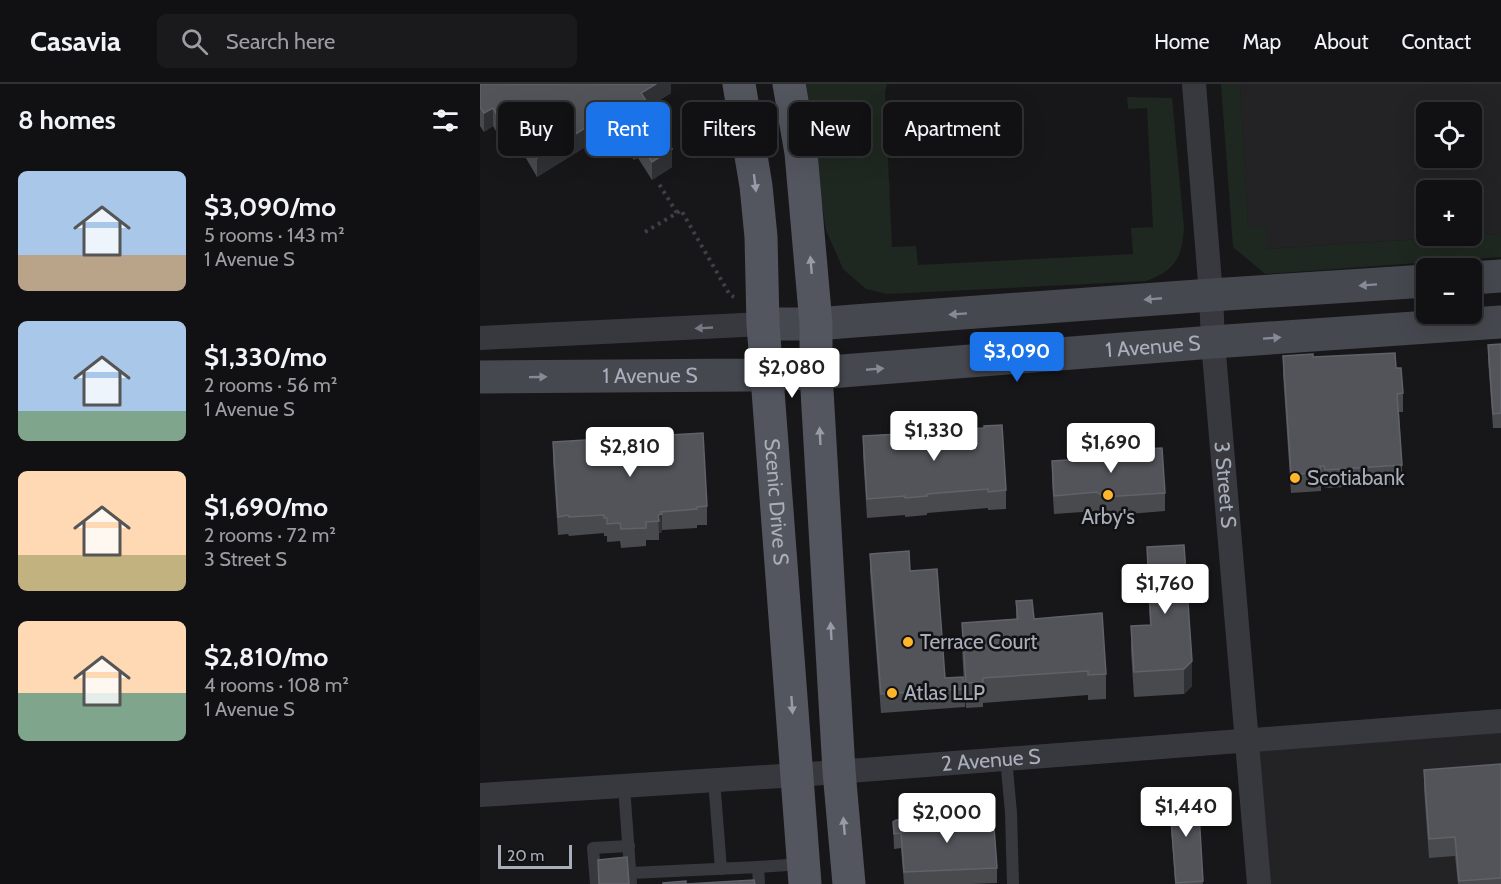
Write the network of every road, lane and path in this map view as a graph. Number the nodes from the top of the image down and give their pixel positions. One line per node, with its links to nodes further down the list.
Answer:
1 (739, 84): 13 (main road, Scenic Drive S, one-way to 13)
2 (789, 84): 14 (main road, one-way to 2)
3 (1194, 84): 10 (street, 3 Street S)
4 (660, 184): 5 (path)
5 (677, 213): 6 (path); 11 (path)
6 (645, 232)
7 (1501, 276): 8 (street)
8 (1482, 277)
9 (1416, 282): 10 (street, one-way to 10)
10 (1211, 295): 14 (street, one-way to 14); 16 (street, 3 Street S)
11 (736, 298)
12 (1501, 322): 16 (street, 1 Avenue S, one-way to 12)
13 (763, 324): 14 (street); 15 (street, one-way to 15); 18 (main road, Scenic Drive S)
14 (816, 324): 17 (main road)
15 (480, 339)
16 (1213, 342): 17 (street, 1 Avenue S, one-way to 16); 21 (street, 3 Street S)
17 (816, 373): 18 (street, 1 Avenue S); 23 (main road, one-way to 17)
18 (767, 375): 19 (street, 1 Avenue S, one-way to 18); 24 (main road, Scenic Drive S, one-way to 24)
19 (480, 377)
20 (1501, 721): 21 (street, 2 Avenue S)
21 (1248, 740): 22 (street, 2 Avenue S); 37 (street, 3 Street S)
22 (1006, 758): 23 (street, 2 Avenue S); 36 (lane)
23 (839, 771): 24 (street, 2 Avenue S); 35 (main road, one-way to 23)
24 (797, 775): 25 (street, 2 Avenue S); 31 (main road, Scenic Drive S)
25 (714, 780): 26 (street, 2 Avenue S); 30 (lane)
26 (624, 786): 27 (street, 2 Avenue S); 28 (lane)
27 (480, 795)
28 (629, 846): 32 (lane); 33 (lane)
29 (758, 867): 30 (lane); 31 (lane); 34 (lane)
30 (722, 869): 32 (lane)
31 (804, 874)
32 (631, 879)
33 (596, 884)
34 (759, 884)
35 (849, 884)
36 (1012, 884)
37 (1259, 884)

